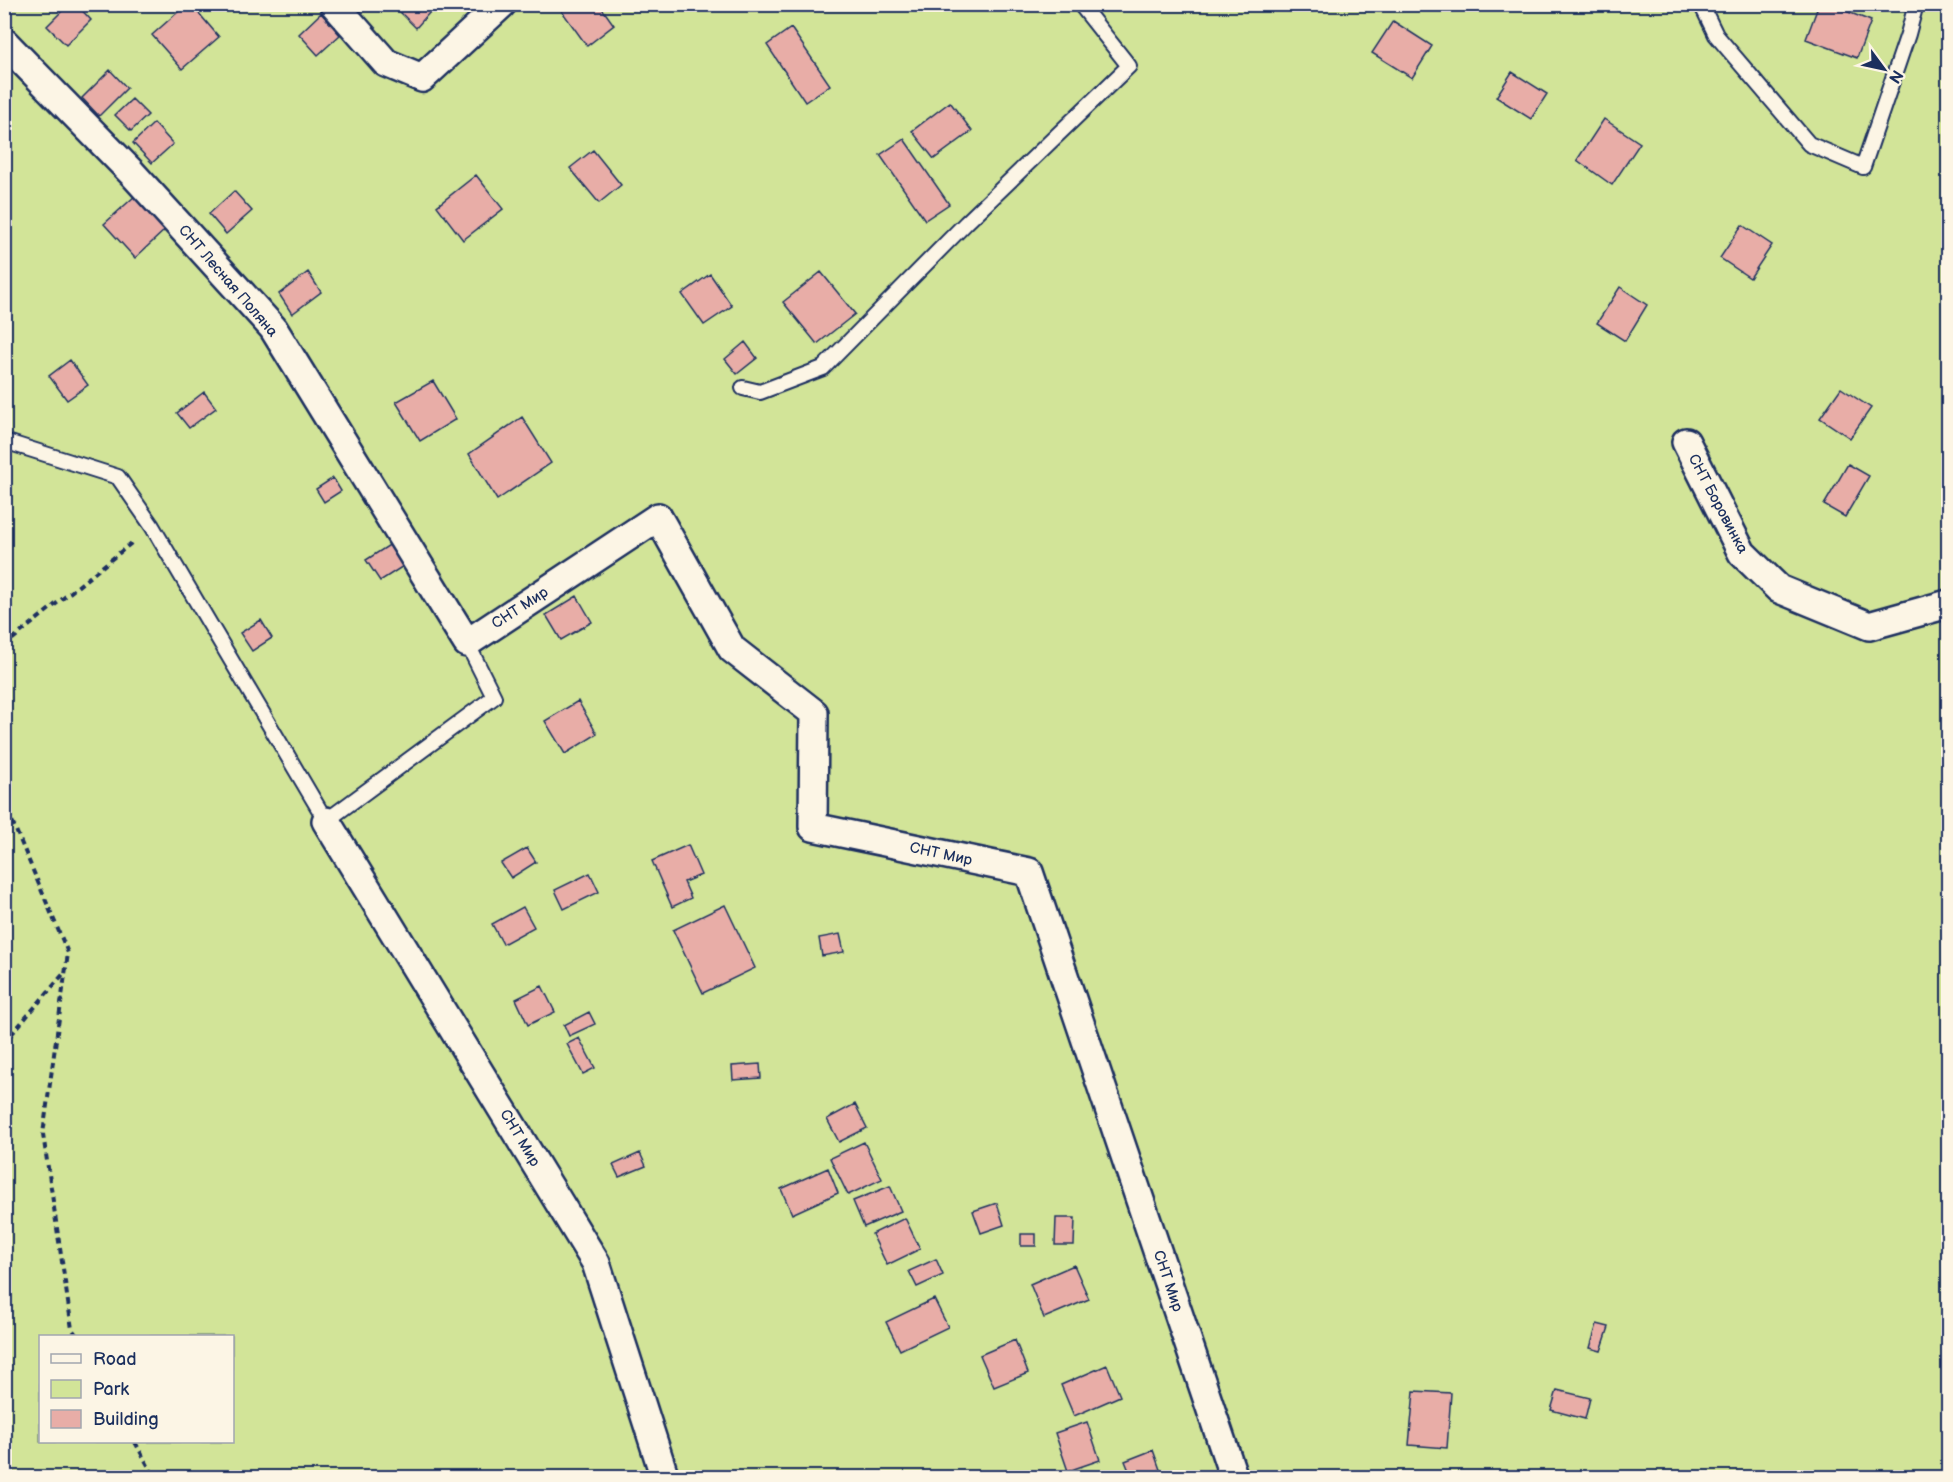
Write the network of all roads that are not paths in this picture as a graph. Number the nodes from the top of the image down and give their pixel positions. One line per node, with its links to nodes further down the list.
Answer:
1 (334, 4): 2 (street)
2 (502, 4)
3 (1080, 4): 7 (lane)
4 (1701, 4): 5 (lane)
5 (1916, 4)
6 (4, 42): 11 (street, СНТ Лесная Поляна)
7 (743, 388)
8 (4, 441): 12 (lane)
9 (1686, 442): 10 (street, СНТ Боровинка)
10 (1948, 604)
11 (467, 643): 12 (lane); 14 (street, СНТ Мир)
12 (326, 821): 13 (street, СНТ Мир)
13 (665, 1478)
14 (1234, 1478)

